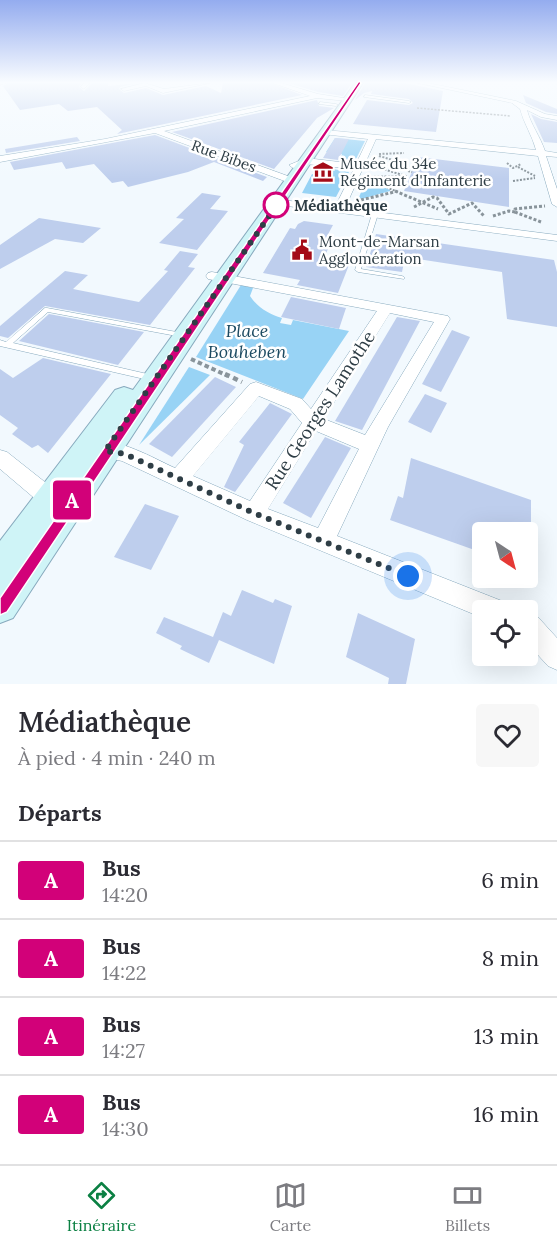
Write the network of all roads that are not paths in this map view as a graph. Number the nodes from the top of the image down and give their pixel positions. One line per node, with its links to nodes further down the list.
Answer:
1 (240, 115): 6 (street)
2 (328, 115): 7 (main road)
3 (525, 115): 9 (street)
4 (542, 115): 5 (street)
5 (557, 118)
6 (155, 130): 11 (street); 13 (street, Rue Bibes)
7 (319, 133): 8 (street); 13 (main road)
8 (373, 137): 9 (street); 12 (street)
9 (541, 153): 10 (street); 14 (street)
10 (557, 155)
11 (0, 159)
12 (367, 166): 13 (street); 15 (street)
13 (287, 181): 15 (street); 18 (main road)
14 (557, 204)
15 (339, 209): 16 (street)
16 (375, 213): 17 (street); 19 (lane)
17 (557, 238)
18 (218, 277): 20 (street); 21 (main road)
19 (402, 278)
20 (380, 307): 24 (street, Rue Georges Lamothe); 25 (street)
21 (181, 342): 22 (lane); 23 (main road)
22 (4, 344): 23 (lane)
23 (147, 376): 26 (main road)
24 (312, 422): 25 (street); 28 (street); 30 (street, Rue Georges Lamothe)
25 (370, 444): 31 (street)
26 (98, 447): 28 (street); 29 (main road)
27 (0, 458): 29 (street)
28 (178, 479): 30 (street)
29 (57, 505): 32 (main road); 34 (main road)
30 (254, 513): 31 (street)
31 (323, 542): 33 (street)
32 (0, 569)
33 (472, 602)
34 (0, 605)
35 (538, 636): 36 (street)
36 (557, 657)

